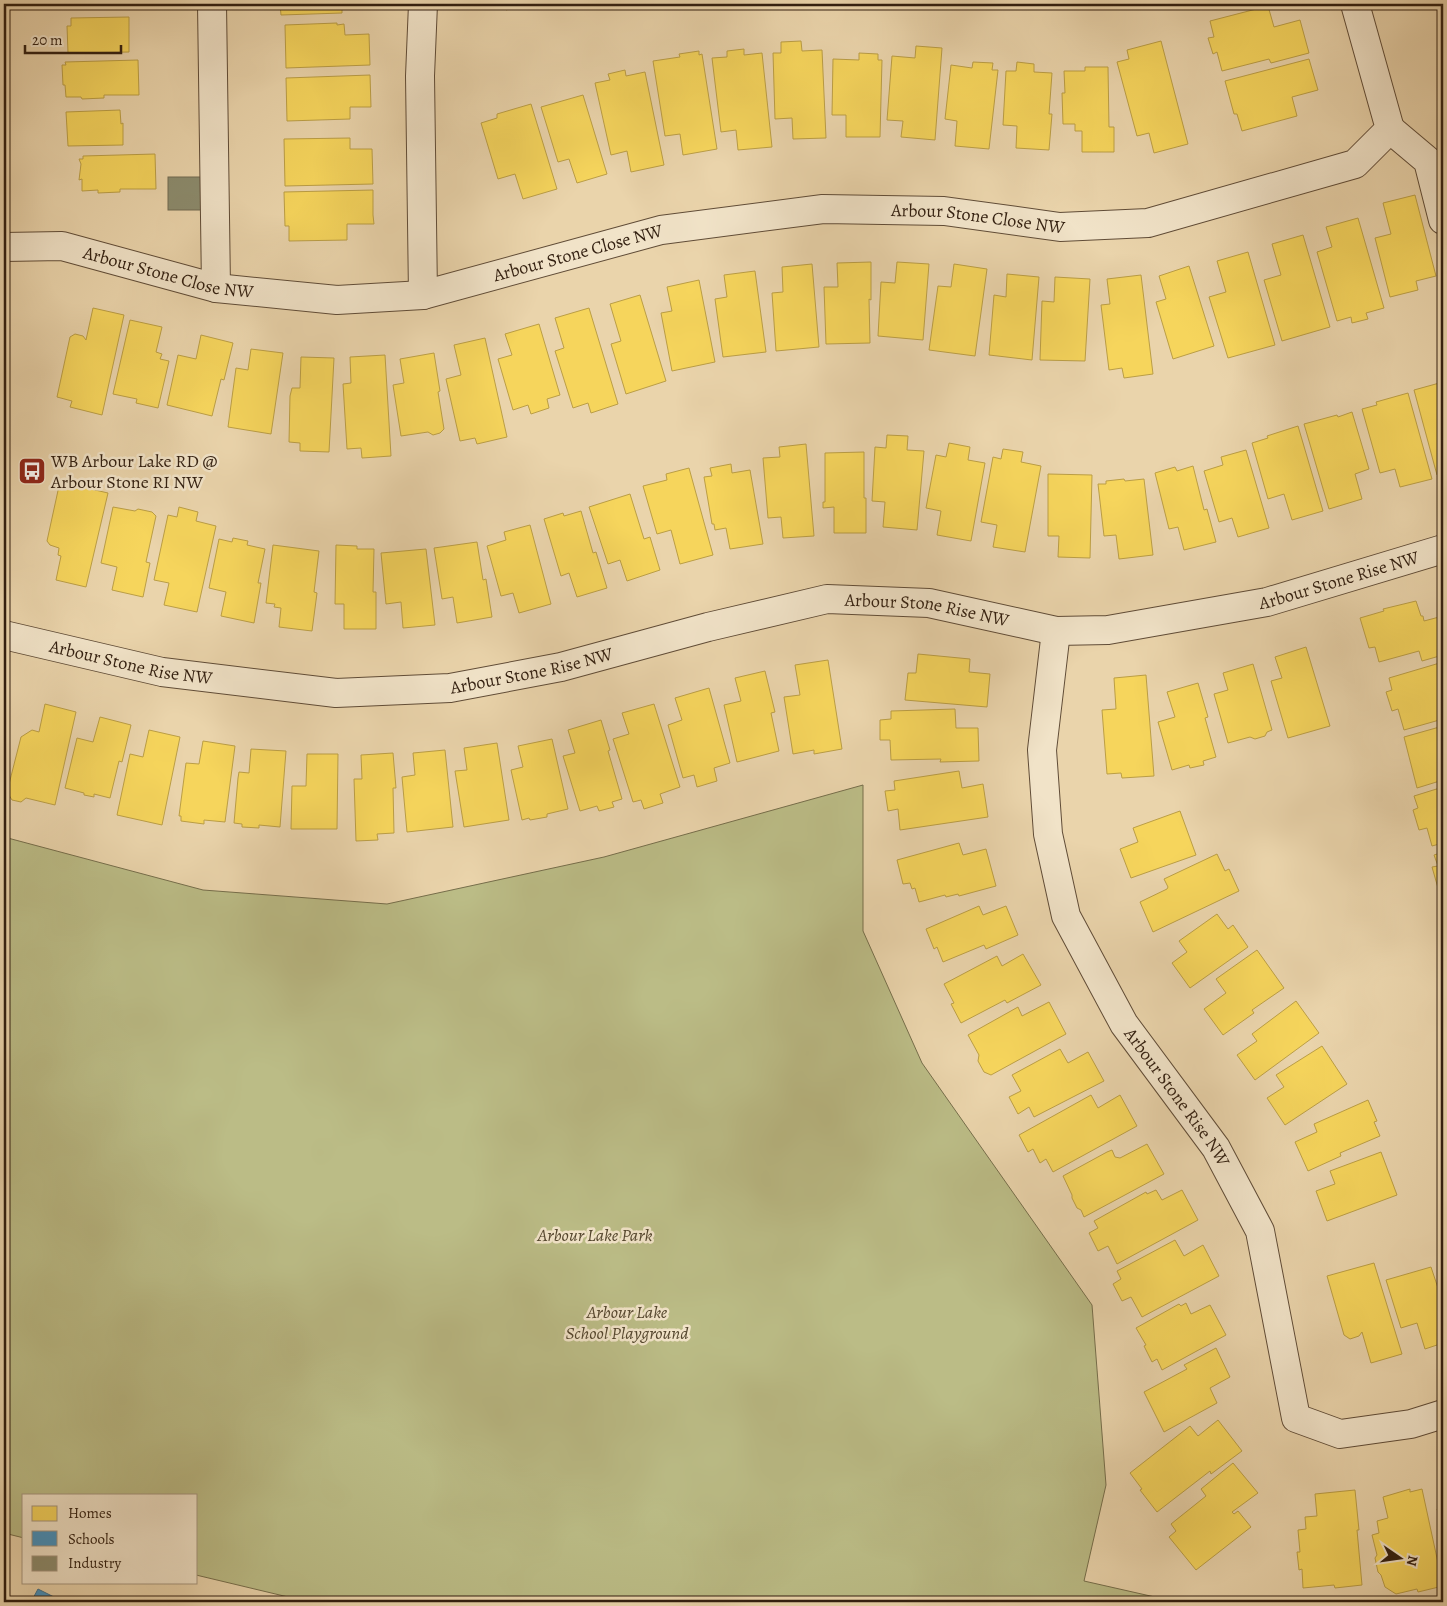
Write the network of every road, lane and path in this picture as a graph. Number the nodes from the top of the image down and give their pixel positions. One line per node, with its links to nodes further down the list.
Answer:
1 (212, 4): 7 (street)
2 (423, 4): 8 (street)
3 (1355, 4): 4 (street)
4 (1390, 130): 5 (street); 8 (street, Arbour Stone Close NW)
5 (1443, 220)
6 (4, 247): 7 (street, Arbour Stone Close NW)
7 (216, 288): 8 (street, Arbour Stone Close NW)
8 (423, 294)
9 (1443, 549): 10 (street, Arbour Stone Rise NW)
10 (1056, 630): 11 (street, Arbour Stone Rise NW); 12 (street, Arbour Stone Rise NW)
11 (4, 635)
12 (1443, 1414)

